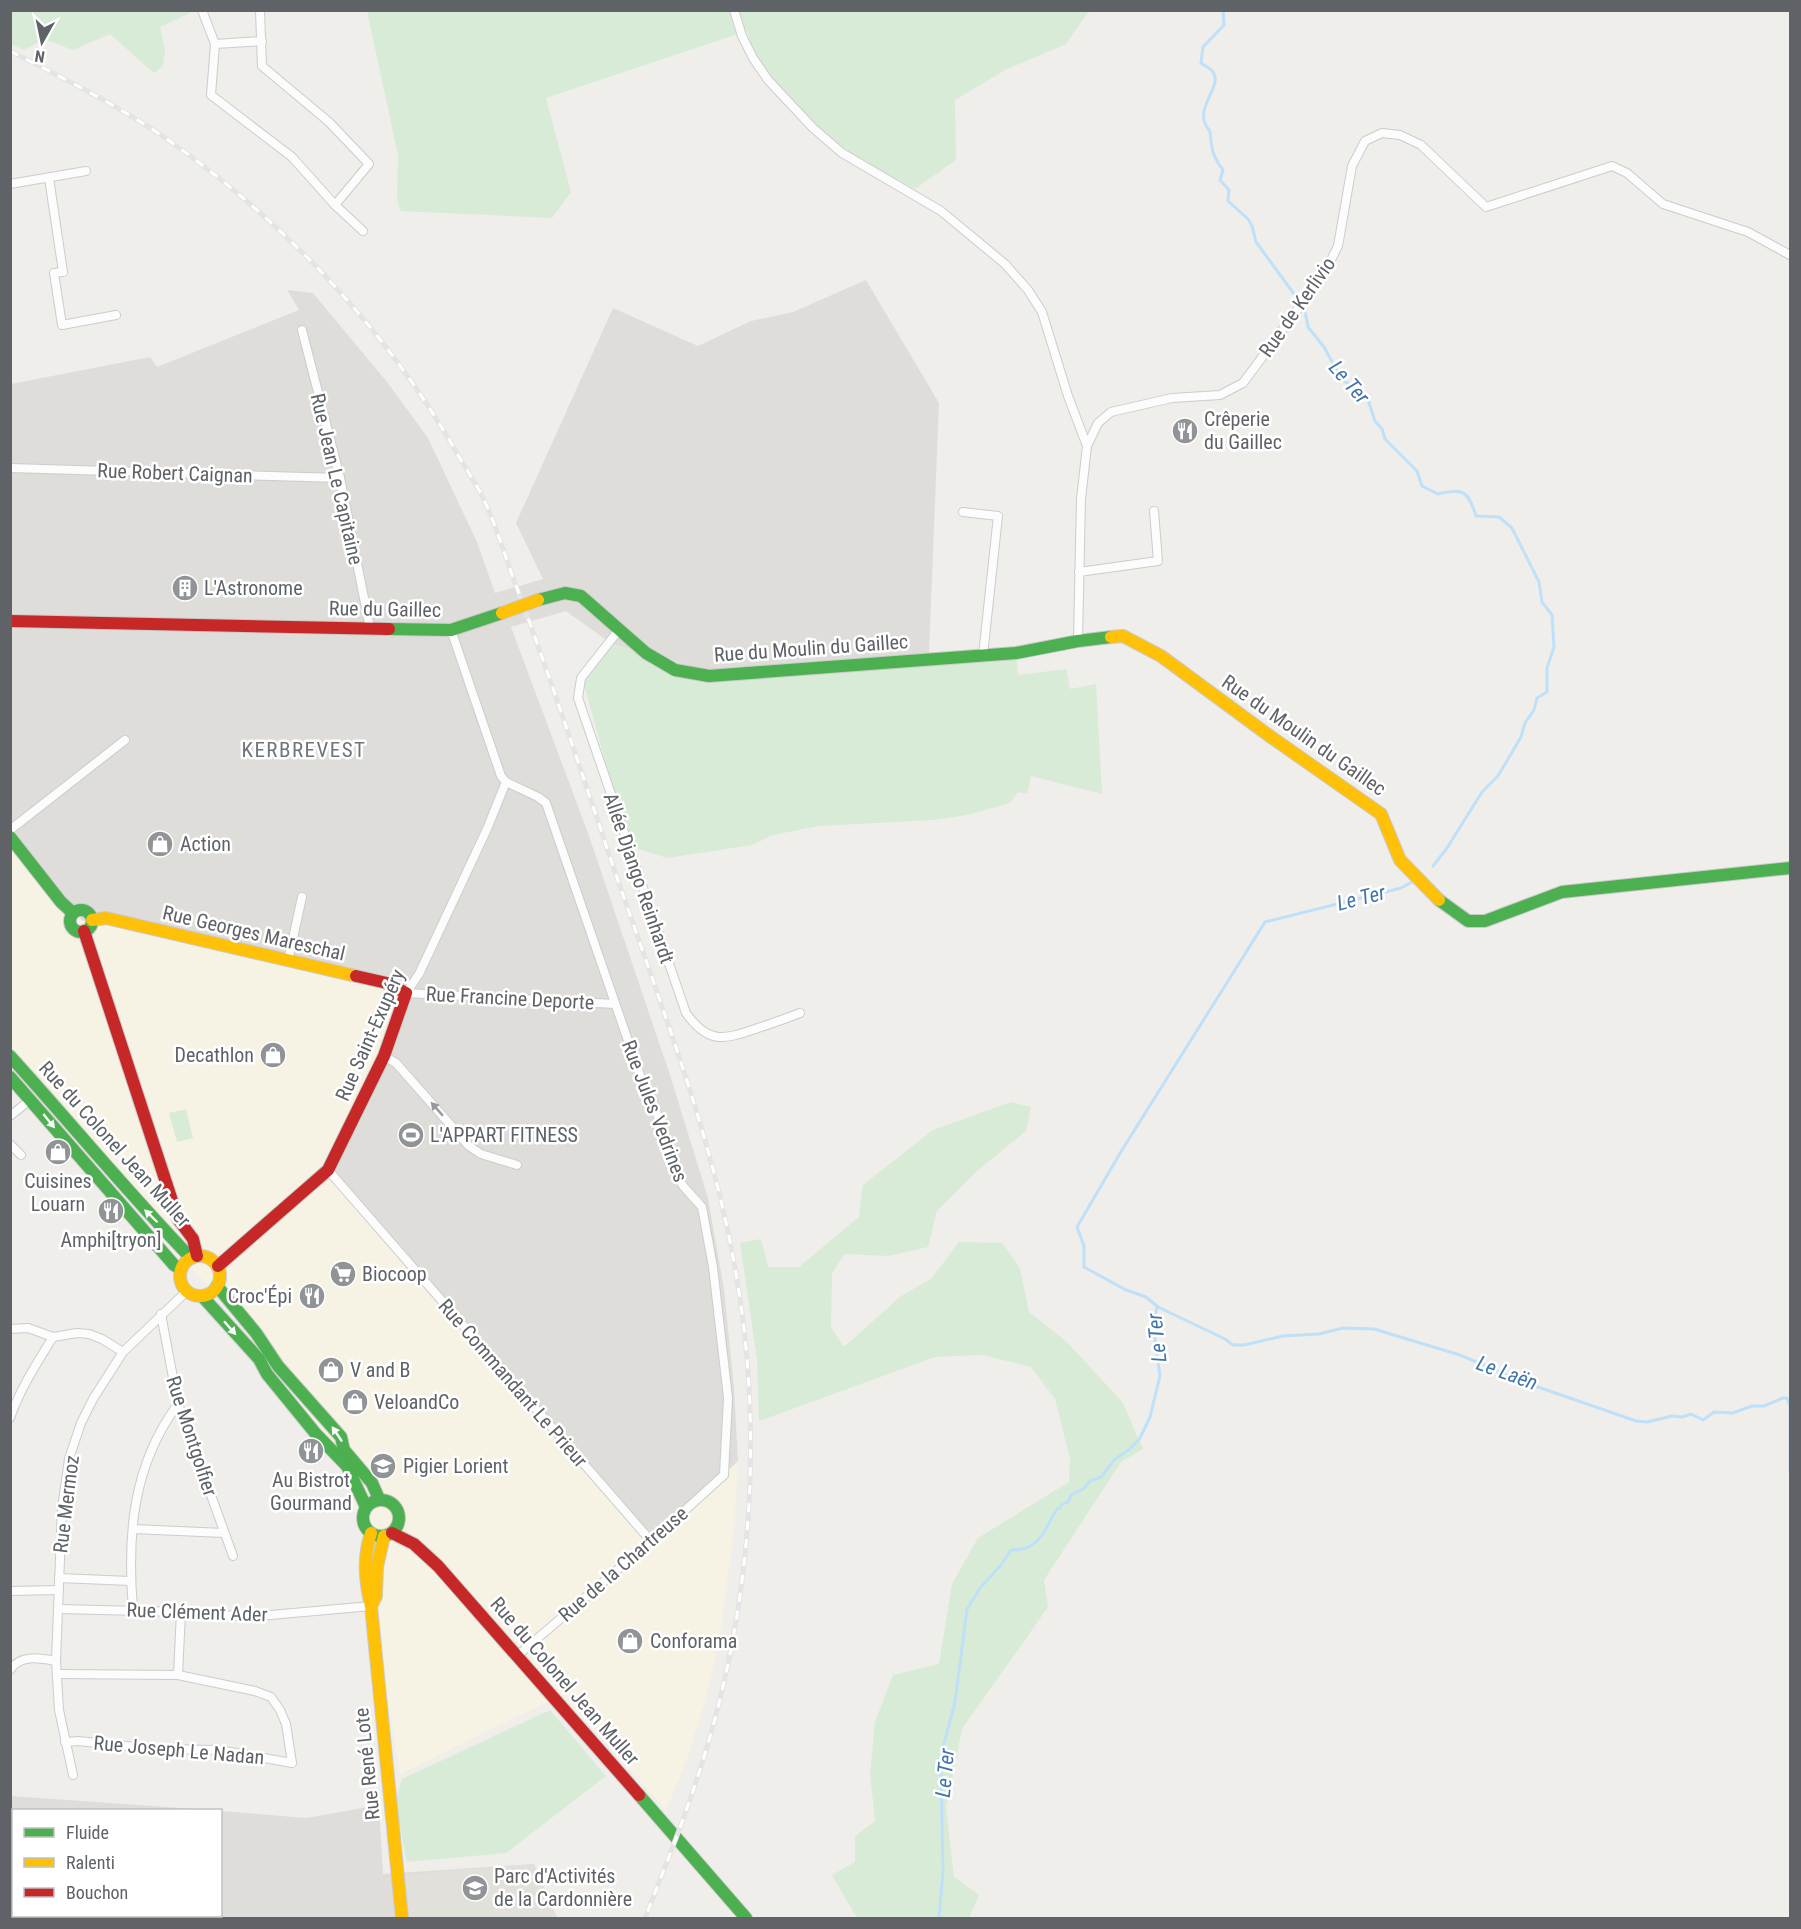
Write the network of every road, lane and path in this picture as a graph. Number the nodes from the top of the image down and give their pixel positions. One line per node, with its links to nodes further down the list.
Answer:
1 (202, 10): 5 (street)
2 (260, 10): 4 (street)
3 (734, 10): 14 (street)
4 (262, 41): 5 (street); 9 (street)
5 (215, 44): 9 (street)
6 (86, 171): 7 (street)
7 (49, 178): 8 (street); 12 (street)
8 (10, 184)
9 (332, 201): 10 (street)
10 (363, 231)
11 (1791, 255): 14 (street, Rue de Kerlivio)
12 (116, 315)
13 (302, 330): 16 (street, Rue Jean Le Capitaine)
14 (1087, 446): 19 (street)
15 (10, 468): 16 (street, Rue Robert Caignan)
16 (340, 478): 22 (street, Rue Jean Le Capitaine)
17 (1154, 511): 19 (street)
18 (963, 512): 26 (street)
19 (1079, 572): 25 (street)
20 (538, 600): 23 (main road, Rue du Gaillec, bridge); 24 (main road, Rue du Moulin du Gaillec)
21 (10, 621): 22 (main road, Rue du Gaillec)
22 (370, 628): 23 (main road, Rue du Gaillec)
23 (451, 630): 28 (street)
24 (618, 631): 26 (main road, Rue du Moulin du Gaillec); 39 (street, Allée Django Reinhardt)
25 (1078, 641): 26 (main road, Rue du Moulin du Gaillec); 31 (main road, Rue du Moulin du Gaillec)
26 (983, 655)
27 (125, 740): 29 (street)
28 (506, 782): 37 (street, Rue Saint-Exupéry); 38 (street, Rue Jules Vedrines)
29 (10, 830)
30 (10, 837): 33 (main road)
31 (1791, 868)
32 (302, 897): 36 (street)
33 (73, 913): 34 (main road); 35 (main road)
34 (92, 920): 35 (main road); 36 (main road, Rue Georges Mareschal)
35 (84, 931): 49 (main road)
36 (288, 961): 37 (main road, Rue Georges Mareschal)
37 (406, 993): 38 (street, Rue Francine Deporte); 41 (main road, Rue Saint-Exupéry)
38 (615, 1004): 61 (street, Rue Jules Vedrines)
39 (800, 1014)
40 (10, 1056): 49 (main road, Rue du Colonel Jean Muller, one-way to 40)
41 (384, 1056): 47 (street, one-way to 41); 48 (main road, Rue Saint-Exupéry)
42 (10, 1077): 43 (main road, Rue du Colonel Jean Muller)
43 (30, 1100): 44 (street); 51 (main road, Rue du Colonel Jean Muller, one-way to 51)
44 (10, 1116)
45 (10, 1144): 46 (street)
46 (21, 1155)
47 (517, 1165)
48 (328, 1170): 50 (main road, Rue Saint-Exupéry); 69 (street, Rue Commandant Le Prieur)
49 (194, 1257): 50 (main road); 51 (main road)
50 (218, 1266): 52 (main road)
51 (181, 1269): 53 (main road)
52 (217, 1286): 54 (main road); 62 (main road, one-way to 52)
53 (187, 1291): 54 (main road); 55 (street, Rue Mermoz)
54 (202, 1296): 63 (main road, one-way to 63)
55 (161, 1314): 58 (street, Rue Mermoz); 59 (street, Rue Montgolfier)
56 (10, 1329): 57 (street)
57 (53, 1337): 58 (street); 60 (street)
58 (123, 1352): 72 (street, Rue Mermoz)
59 (178, 1404): 65 (street); 66 (street, Rue Montgolfier)
60 (10, 1418)
61 (725, 1469): 69 (street, Rue de la Chartreuse)
62 (379, 1499): 63 (main road); 64 (main road)
63 (366, 1507): 67 (main road)
64 (400, 1518): 68 (main road); 70 (main road, Rue du Colonel Jean Muller)
65 (133, 1529): 66 (street); 73 (street)
66 (224, 1533): 71 (street, Rue Montgolfier)
67 (371, 1533): 68 (main road); 76 (main road, Rue René Lote)
68 (388, 1534): 70 (main road, Rue du Colonel Jean Muller); 76 (main road, Rue René Lote)
69 (651, 1541): 80 (street, Rue de la Chartreuse)
70 (422, 1550): 80 (main road, Rue du Colonel Jean Muller)
71 (233, 1556)
72 (59, 1578): 73 (street); 74 (street, Rue Mermoz)
73 (130, 1581): 78 (street)
74 (59, 1590): 75 (street); 77 (street, Rue Mermoz)
75 (10, 1591)
76 (371, 1606): 79 (street, Rue Clément Ader); 87 (main road, Rue René Lote)
77 (59, 1609): 78 (street, Rue Clément Ader); 81 (street, Rue Mermoz)
78 (133, 1610): 79 (street, Rue Clément Ader)
79 (180, 1612): 84 (street)
80 (517, 1656): 88 (main road, Rue du Colonel Jean Muller)
81 (56, 1661): 82 (street); 83 (street, Rue Mermoz)
82 (10, 1670)
83 (57, 1674): 84 (street); 85 (street, Rue Mermoz)
84 (178, 1675): 85 (street, Rue Joseph Le Nadan)
85 (65, 1742): 86 (street, Rue Mermoz)
86 (73, 1775)
87 (402, 1918)
88 (746, 1918)

